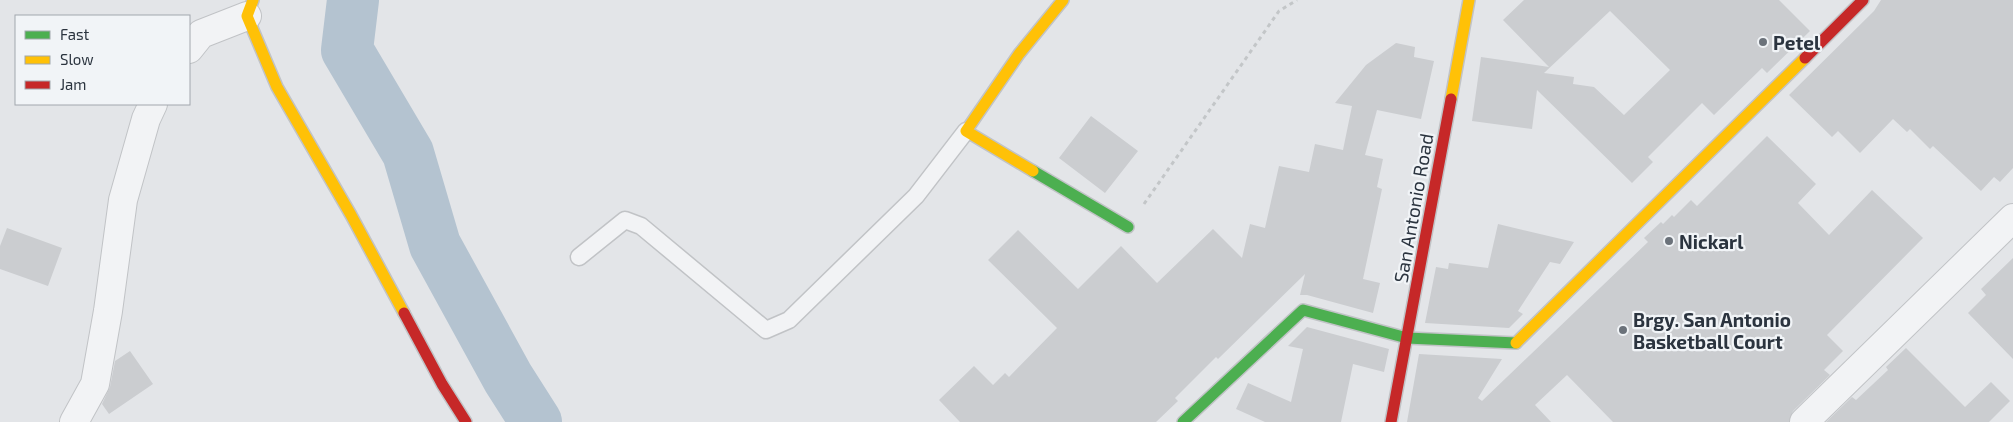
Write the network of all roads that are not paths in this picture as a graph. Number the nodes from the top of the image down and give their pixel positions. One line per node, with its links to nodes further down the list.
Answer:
1 (1063, 0): 7 (street)
2 (1469, 0): 11 (street, San Antonio Road)
3 (1863, 0): 11 (street)
4 (250, 8): 5 (street); 13 (street)
5 (190, 48)
6 (153, 105): 12 (street)
7 (966, 131): 9 (street); 10 (lane)
8 (2013, 218): 16 (street)
9 (1128, 226)
10 (579, 257)
11 (1407, 338): 14 (street); 15 (street, San Antonio Road)
12 (74, 422)
13 (466, 422)
14 (1183, 422)
15 (1391, 422)
16 (1804, 422)

